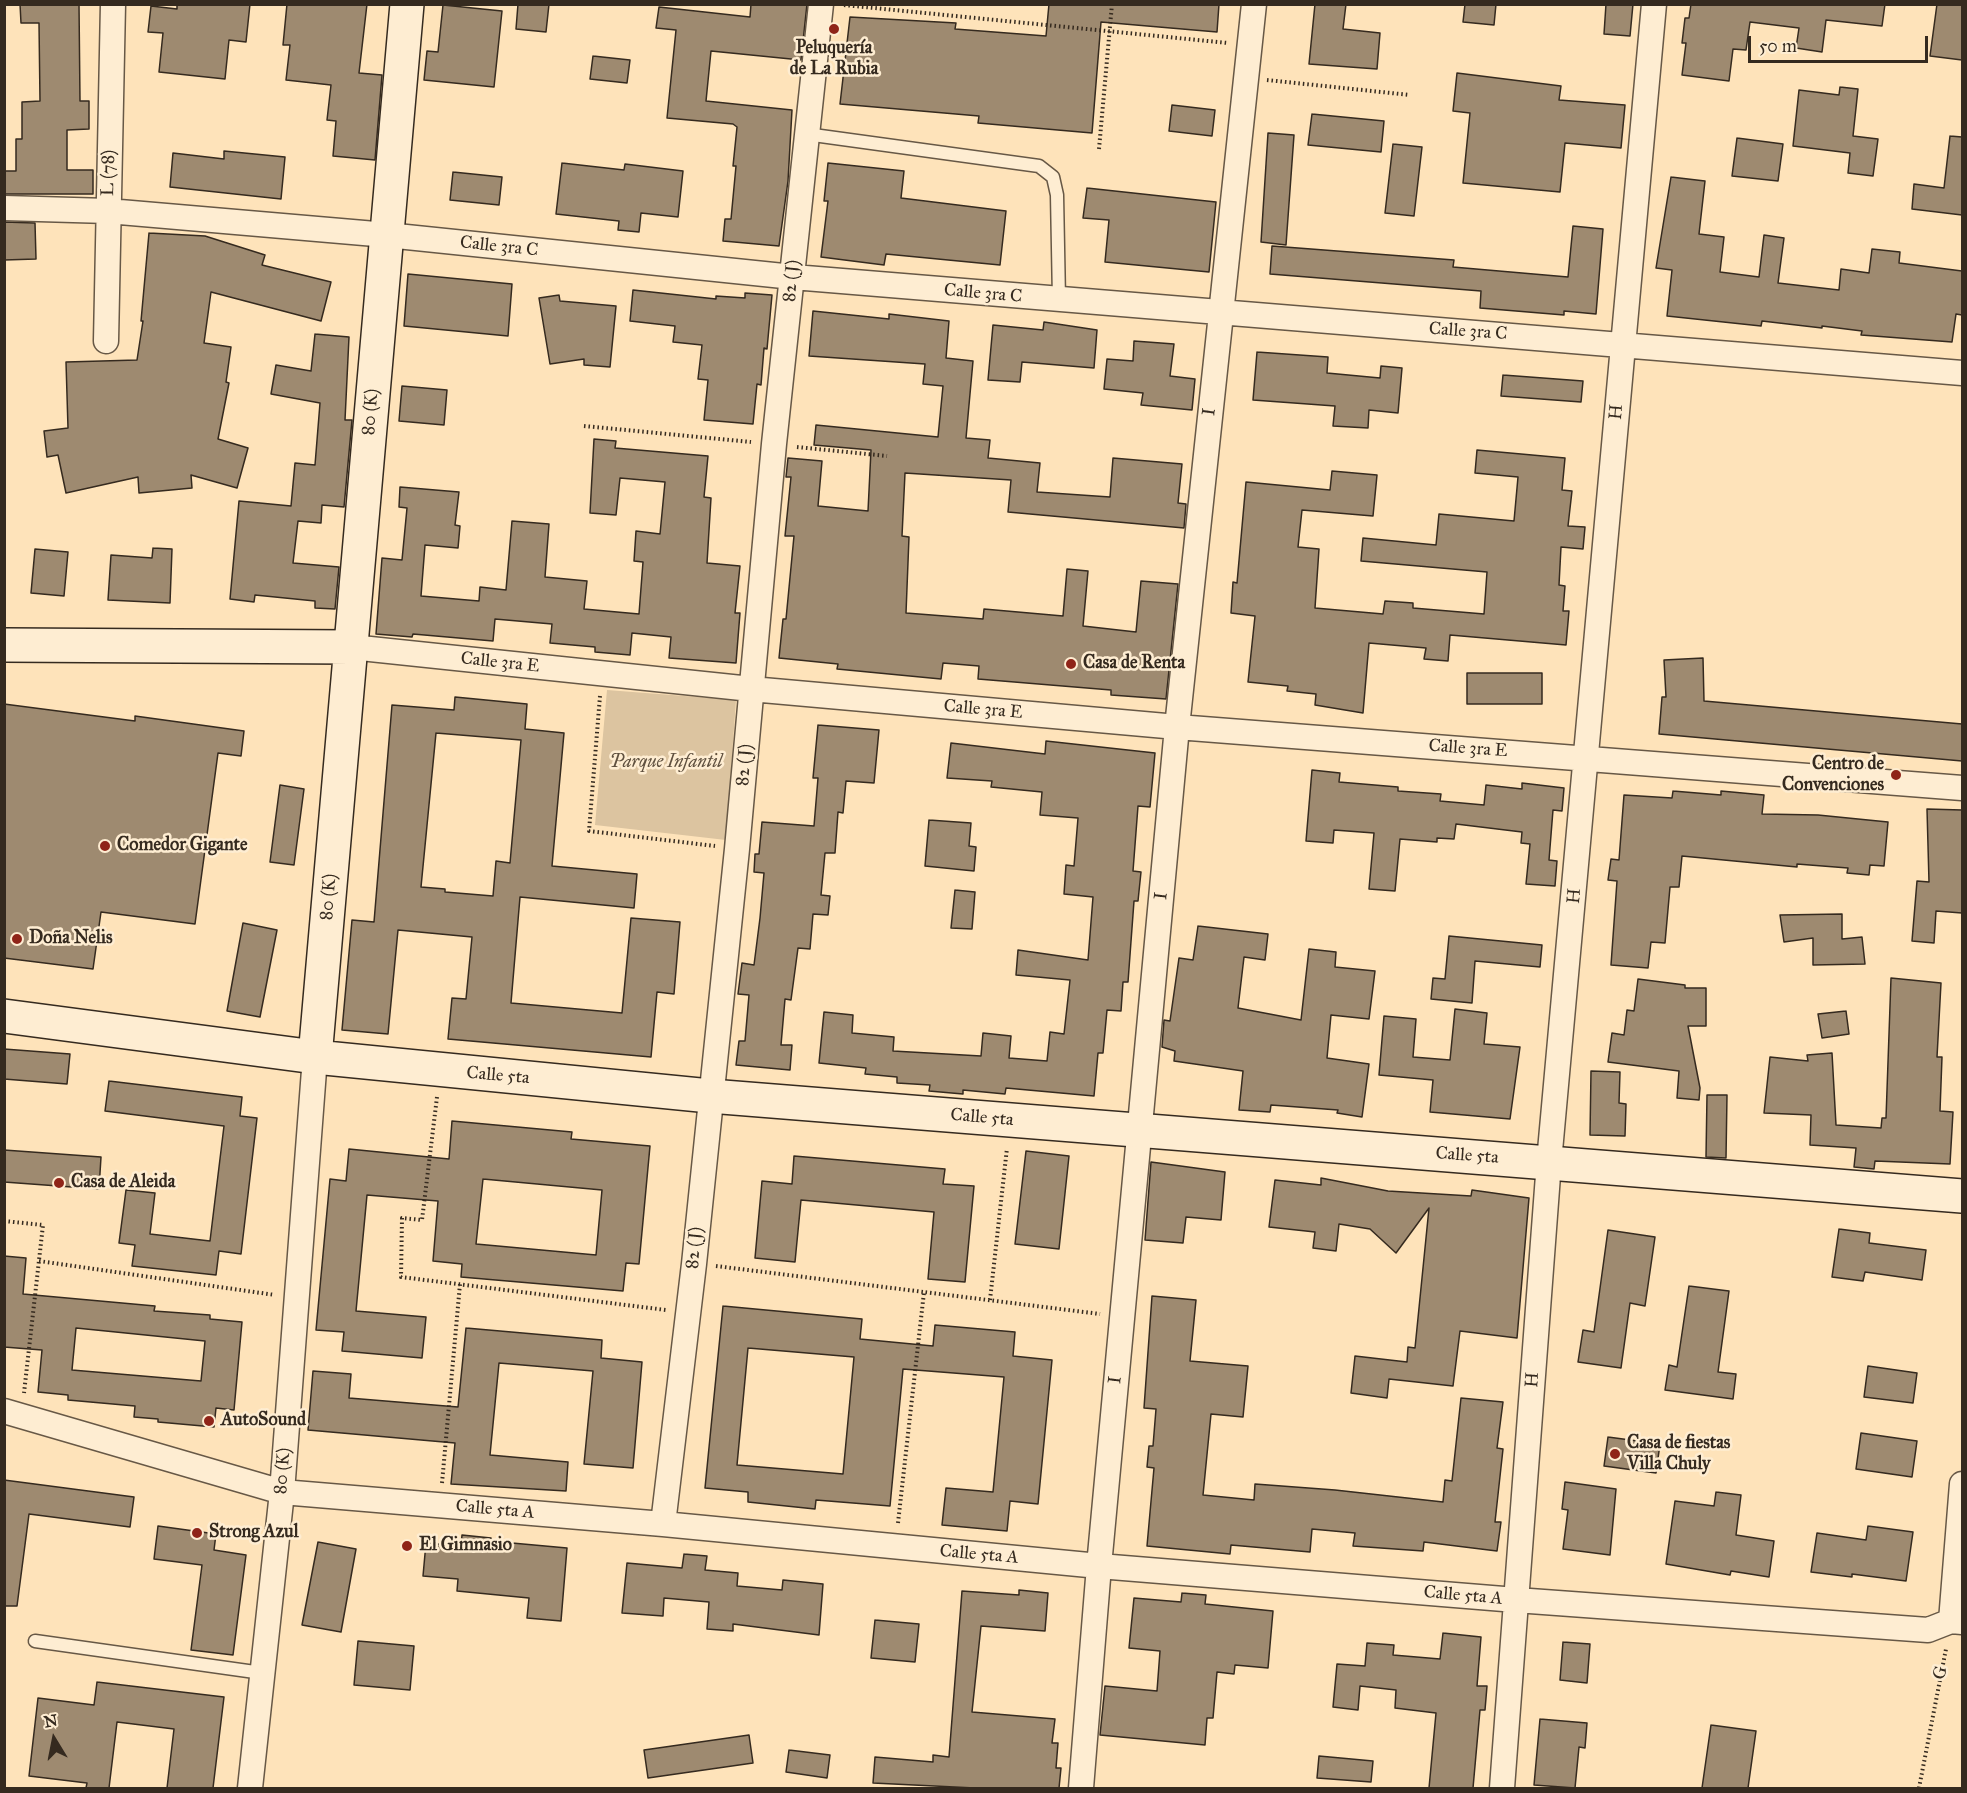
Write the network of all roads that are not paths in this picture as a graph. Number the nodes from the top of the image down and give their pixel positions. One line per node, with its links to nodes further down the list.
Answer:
1 (112, 4): 8 (street, L (78))
2 (407, 4): 9 (street, 80 (K))
3 (821, 4): 6 (street, 82 (J))
4 (1254, 4): 12 (street, I)
5 (1654, 4): 14 (street, H)
6 (806, 134): 10 (street, 82 (J)); 11 (lane)
7 (4, 208): 8 (street, Calle 3ra C)
8 (108, 211): 9 (street, Calle 3ra C); 13 (street, L (78))
9 (387, 235): 10 (street, Calle 3ra C); 17 (street, 80 (K))
10 (793, 277): 11 (street, Calle 3ra C); 18 (street, 82 (J))
11 (1059, 300): 12 (street, Calle 3ra C)
12 (1220, 314): 14 (street, Calle 3ra C); 19 (street, I)
13 (106, 341)
14 (1623, 344): 15 (street, Calle 3ra C); 20 (street, H)
15 (1962, 373)
16 (4, 645): 17 (street, Calle 3ra E)
17 (351, 647): 18 (street, Calle 3ra E); 23 (street, 80 (K))
18 (752, 689): 19 (street, Calle 3ra E); 24 (street, 82 (J))
19 (1177, 727): 20 (street, Calle 3ra E); 25 (street, I)
20 (1588, 758): 21 (street, Calle 3ra E); 26 (street, H)
21 (1962, 788)
22 (4, 1016): 23 (street, Calle 5ta)
23 (315, 1058): 24 (street, Calle 5ta); 30 (street, 80 (K))
24 (710, 1096): 25 (street, Calle 5ta); 31 (street, 82 (J))
25 (1140, 1130): 26 (street, Calle 5ta); 32 (street, I)
26 (1549, 1162): 27 (street, Calle 5ta); 33 (street, H)
27 (1962, 1196)
28 (13, 1413): 30 (street, Calle 5ta A)
29 (1962, 1484): 34 (street)
30 (282, 1492): 31 (street, Calle 5ta A); 36 (street, 80 (K))
31 (663, 1524): 32 (street, Calle 5ta A)
32 (1099, 1566): 33 (street, Calle 5ta A); 38 (street, I)
33 (1516, 1600): 34 (street, Calle 5ta A); 39 (street, H)
34 (1957, 1622)
35 (35, 1641): 36 (lane)
36 (262, 1673): 37 (street, 80 (K))
37 (250, 1788)
38 (1081, 1788)
39 (1502, 1788)

